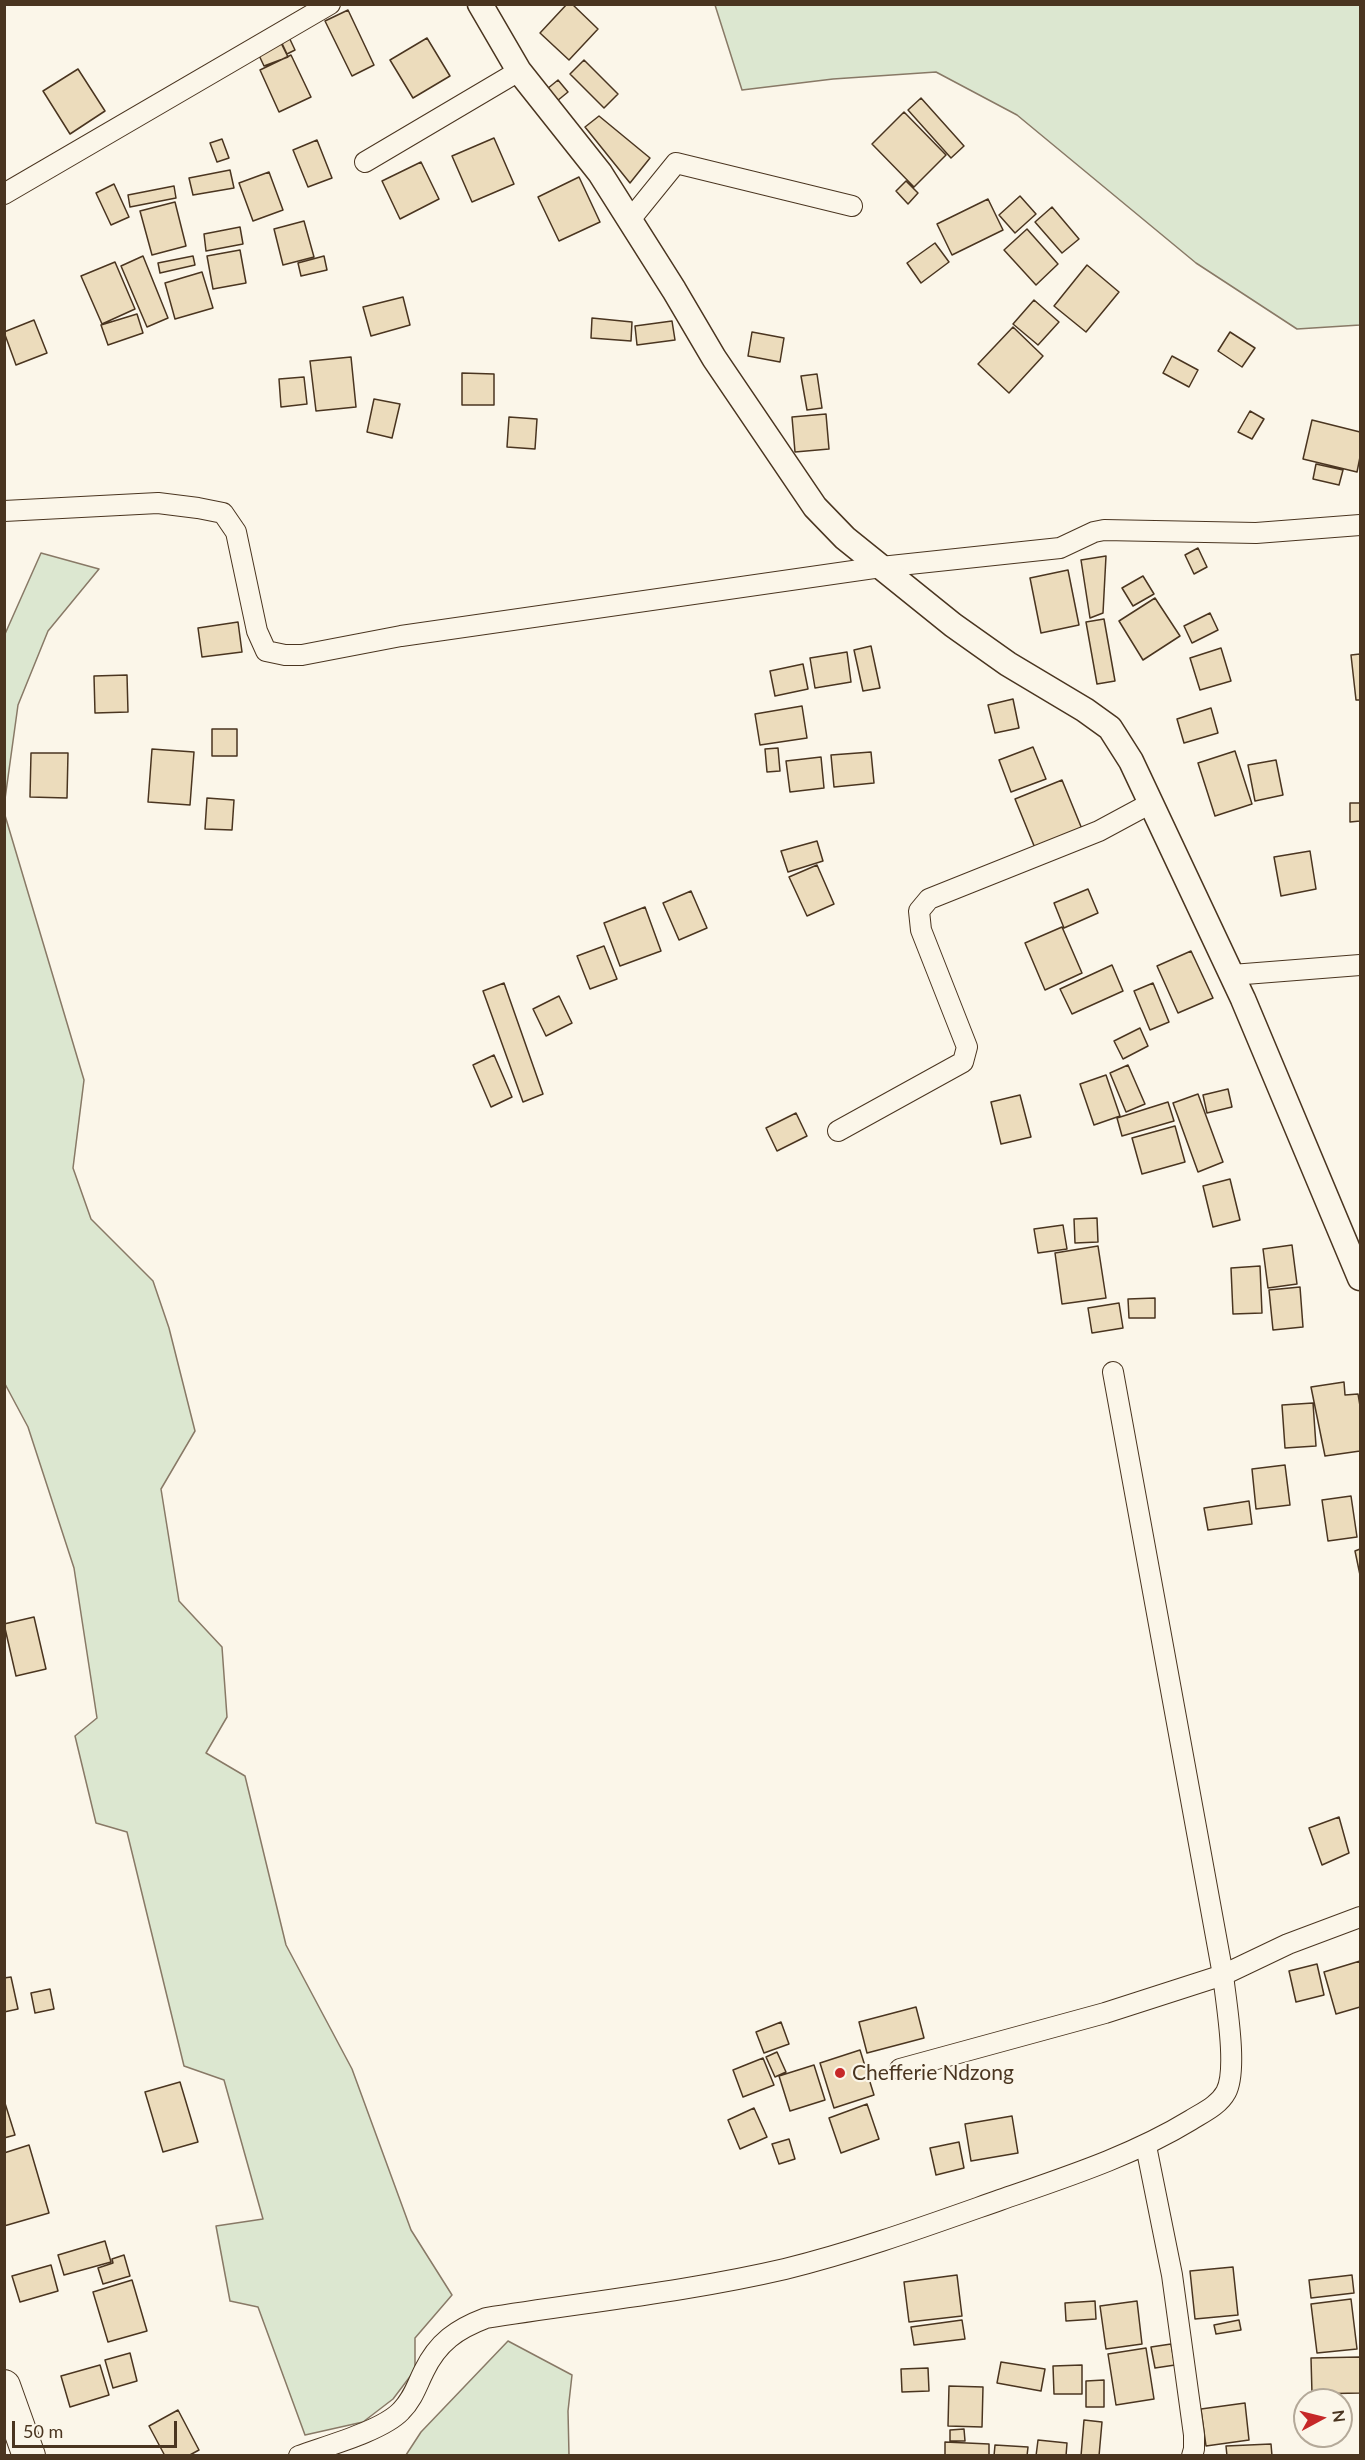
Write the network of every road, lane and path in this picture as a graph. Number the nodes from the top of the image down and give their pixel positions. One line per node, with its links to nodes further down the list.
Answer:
1 (330, 4): 5 (street)
2 (480, 4): 3 (street)
3 (519, 71): 4 (street); 7 (street)
4 (365, 162)
5 (4, 194)
6 (852, 206): 7 (street)
7 (629, 221): 10 (street)
8 (4, 511): 10 (street)
9 (1360, 525): 10 (street)
10 (880, 567): 11 (street)
11 (1151, 803): 13 (street); 14 (street)
12 (1360, 965): 13 (street)
13 (1232, 975): 15 (street)
14 (838, 1131)
15 (1360, 1278)
16 (1113, 1372): 18 (street)
17 (1360, 1917): 18 (street)
18 (1223, 1975): 19 (street); 20 (street)
19 (900, 2069)
20 (1146, 2146): 23 (street); 24 (street)
21 (4, 2386): 22 (main road)
22 (29, 2456)
23 (299, 2456)
24 (1192, 2456)

